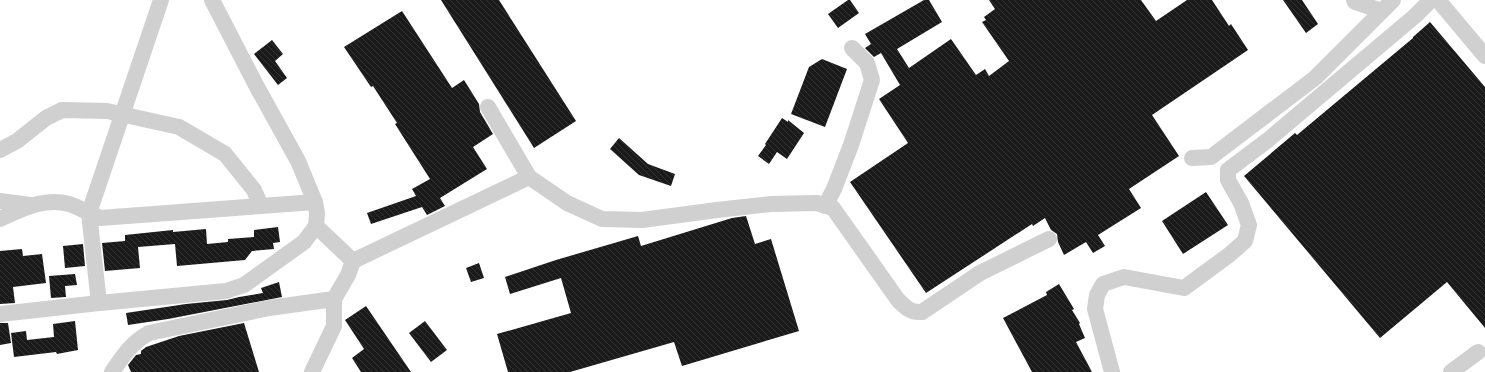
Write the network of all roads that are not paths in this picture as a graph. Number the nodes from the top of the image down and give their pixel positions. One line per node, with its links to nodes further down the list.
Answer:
1 (161, 0): 11 (street)
2 (212, 0): 16 (street)
3 (1354, 0): 7 (street)
4 (1393, 0): 7 (street)
5 (1431, 0): 31 (street)
6 (1438, 0): 9 (street)
7 (1382, 11): 13 (street)
8 (852, 48): 19 (street)
9 (1485, 56)
10 (488, 107): 14 (street)
11 (122, 116): 12 (street); 18 (street); 20 (street)
12 (0, 150)
13 (1192, 158)
14 (529, 177): 19 (street); 24 (street)
15 (0, 201): 17 (street)
16 (315, 202): 18 (street); 22 (street)
17 (31, 205): 20 (street); 21 (street)
18 (261, 206): 20 (street)
19 (825, 206): 23 (street)
20 (89, 213): 26 (street)
21 (0, 219)
22 (316, 226): 24 (street); 26 (street)
23 (1049, 239)
24 (353, 261): 25 (street)
25 (334, 300): 29 (street); 30 (street)
26 (98, 303): 27 (street)
27 (0, 314)
28 (1478, 352): 32 (street)
29 (112, 372)
30 (312, 372)
31 (1112, 372)
32 (1451, 372)

